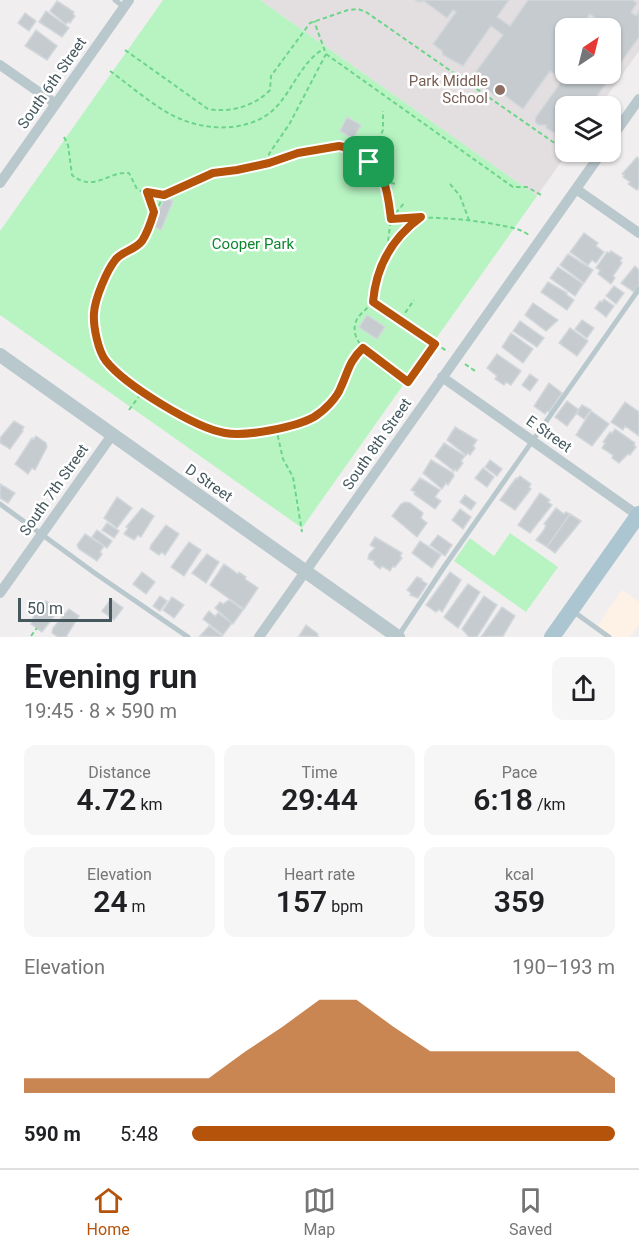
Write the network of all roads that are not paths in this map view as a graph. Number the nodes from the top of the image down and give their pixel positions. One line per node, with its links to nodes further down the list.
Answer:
1 (123, 2): 4 (street, South 6th Street)
2 (0, 65): 4 (street)
3 (639, 99): 5 (street)
4 (56, 104): 7 (street, South 6th Street)
5 (621, 124)
6 (595, 162): 8 (street, South 8th Street)
7 (0, 183)
8 (576, 189): 9 (street); 12 (street, South 8th Street)
9 (639, 233)
10 (639, 289): 14 (lane)
11 (0, 356): 13 (street, D Street)
12 (442, 377): 14 (street, E Street); 18 (street, South 8th Street)
13 (112, 435): 17 (street, South 7th Street); 18 (street, D Street)
14 (533, 441): 16 (street, E Street); 23 (lane)
15 (0, 504): 17 (lane)
16 (639, 516): 20 (main road)
17 (42, 533): 19 (street, South 7th Street); 21 (lane)
18 (305, 571): 22 (street, South 8th Street); 23 (street, D Street)
19 (0, 593)
20 (571, 610): 24 (main road); 25 (lane)
21 (188, 637)
22 (259, 637)
23 (398, 637)
24 (552, 637)
25 (609, 637)

